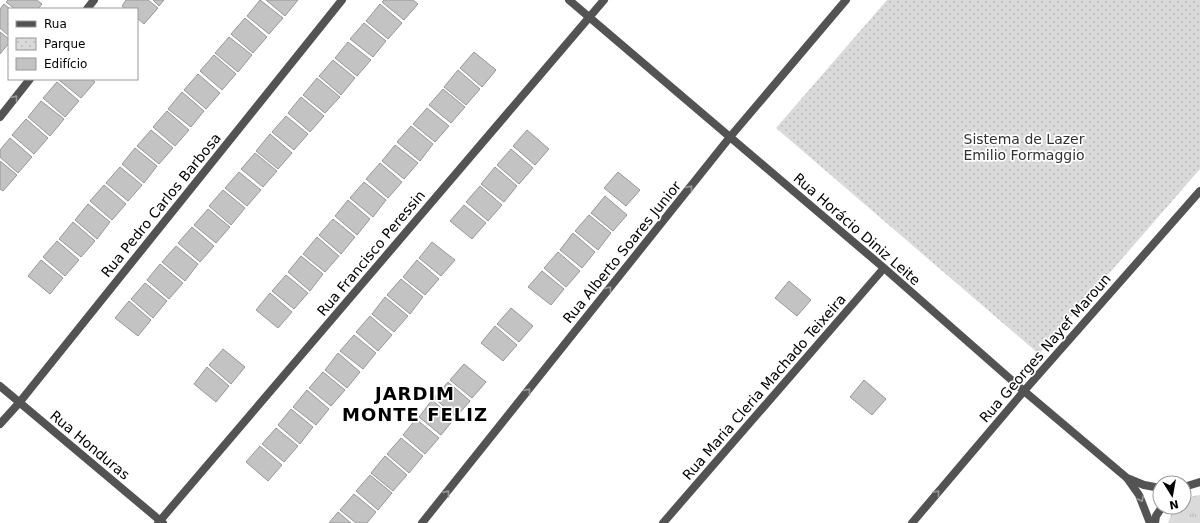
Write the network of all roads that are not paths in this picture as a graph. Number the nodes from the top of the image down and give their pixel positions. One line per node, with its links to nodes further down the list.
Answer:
1 (94, 0): 6 (street)
2 (342, 0): 15 (street, Rua Pedro Carlos Barbosa)
3 (569, 0): 7 (street, Rua Horácio Diniz Leite)
4 (604, 0): 7 (street, Rua Francisco Peressin)
5 (846, 0): 10 (street, Rua Alberto Soares Junior)
6 (88, 8)
7 (590, 16): 10 (street, Rua Horácio Diniz Leite); 19 (street, Rua Francisco Peressin)
8 (29, 80): 9 (street, one-way to 8)
9 (0, 117)
10 (730, 137): 12 (street, Rua Horácio Diniz Leite); 20 (street, Rua Alberto Soares Junior, one-way to 10)
11 (1200, 191): 14 (street, Rua Georges Nayef Maroun)
12 (884, 268): 14 (street, Rua Horácio Diniz Leite); 21 (street, Rua Maria Cleria Machado Teixeira)
13 (0, 386): 15 (street, Rua Honduras)
14 (1024, 391): 17 (street, Rua Horácio Diniz Leite); 22 (street, Rua Georges Nayef Maroun, one-way to 14)
15 (20, 403): 16 (street, Rua Pedro Carlos Barbosa); 19 (street, Rua Honduras)
16 (0, 424)
17 (1127, 478): 18 (street, Rua Horácio Diniz Leite); 23 (street, Rua Horácio Diniz Leite, one-way to 23)
18 (1152, 486)
19 (160, 522)
20 (422, 523)
21 (663, 523)
22 (912, 523)
23 (1150, 523)

